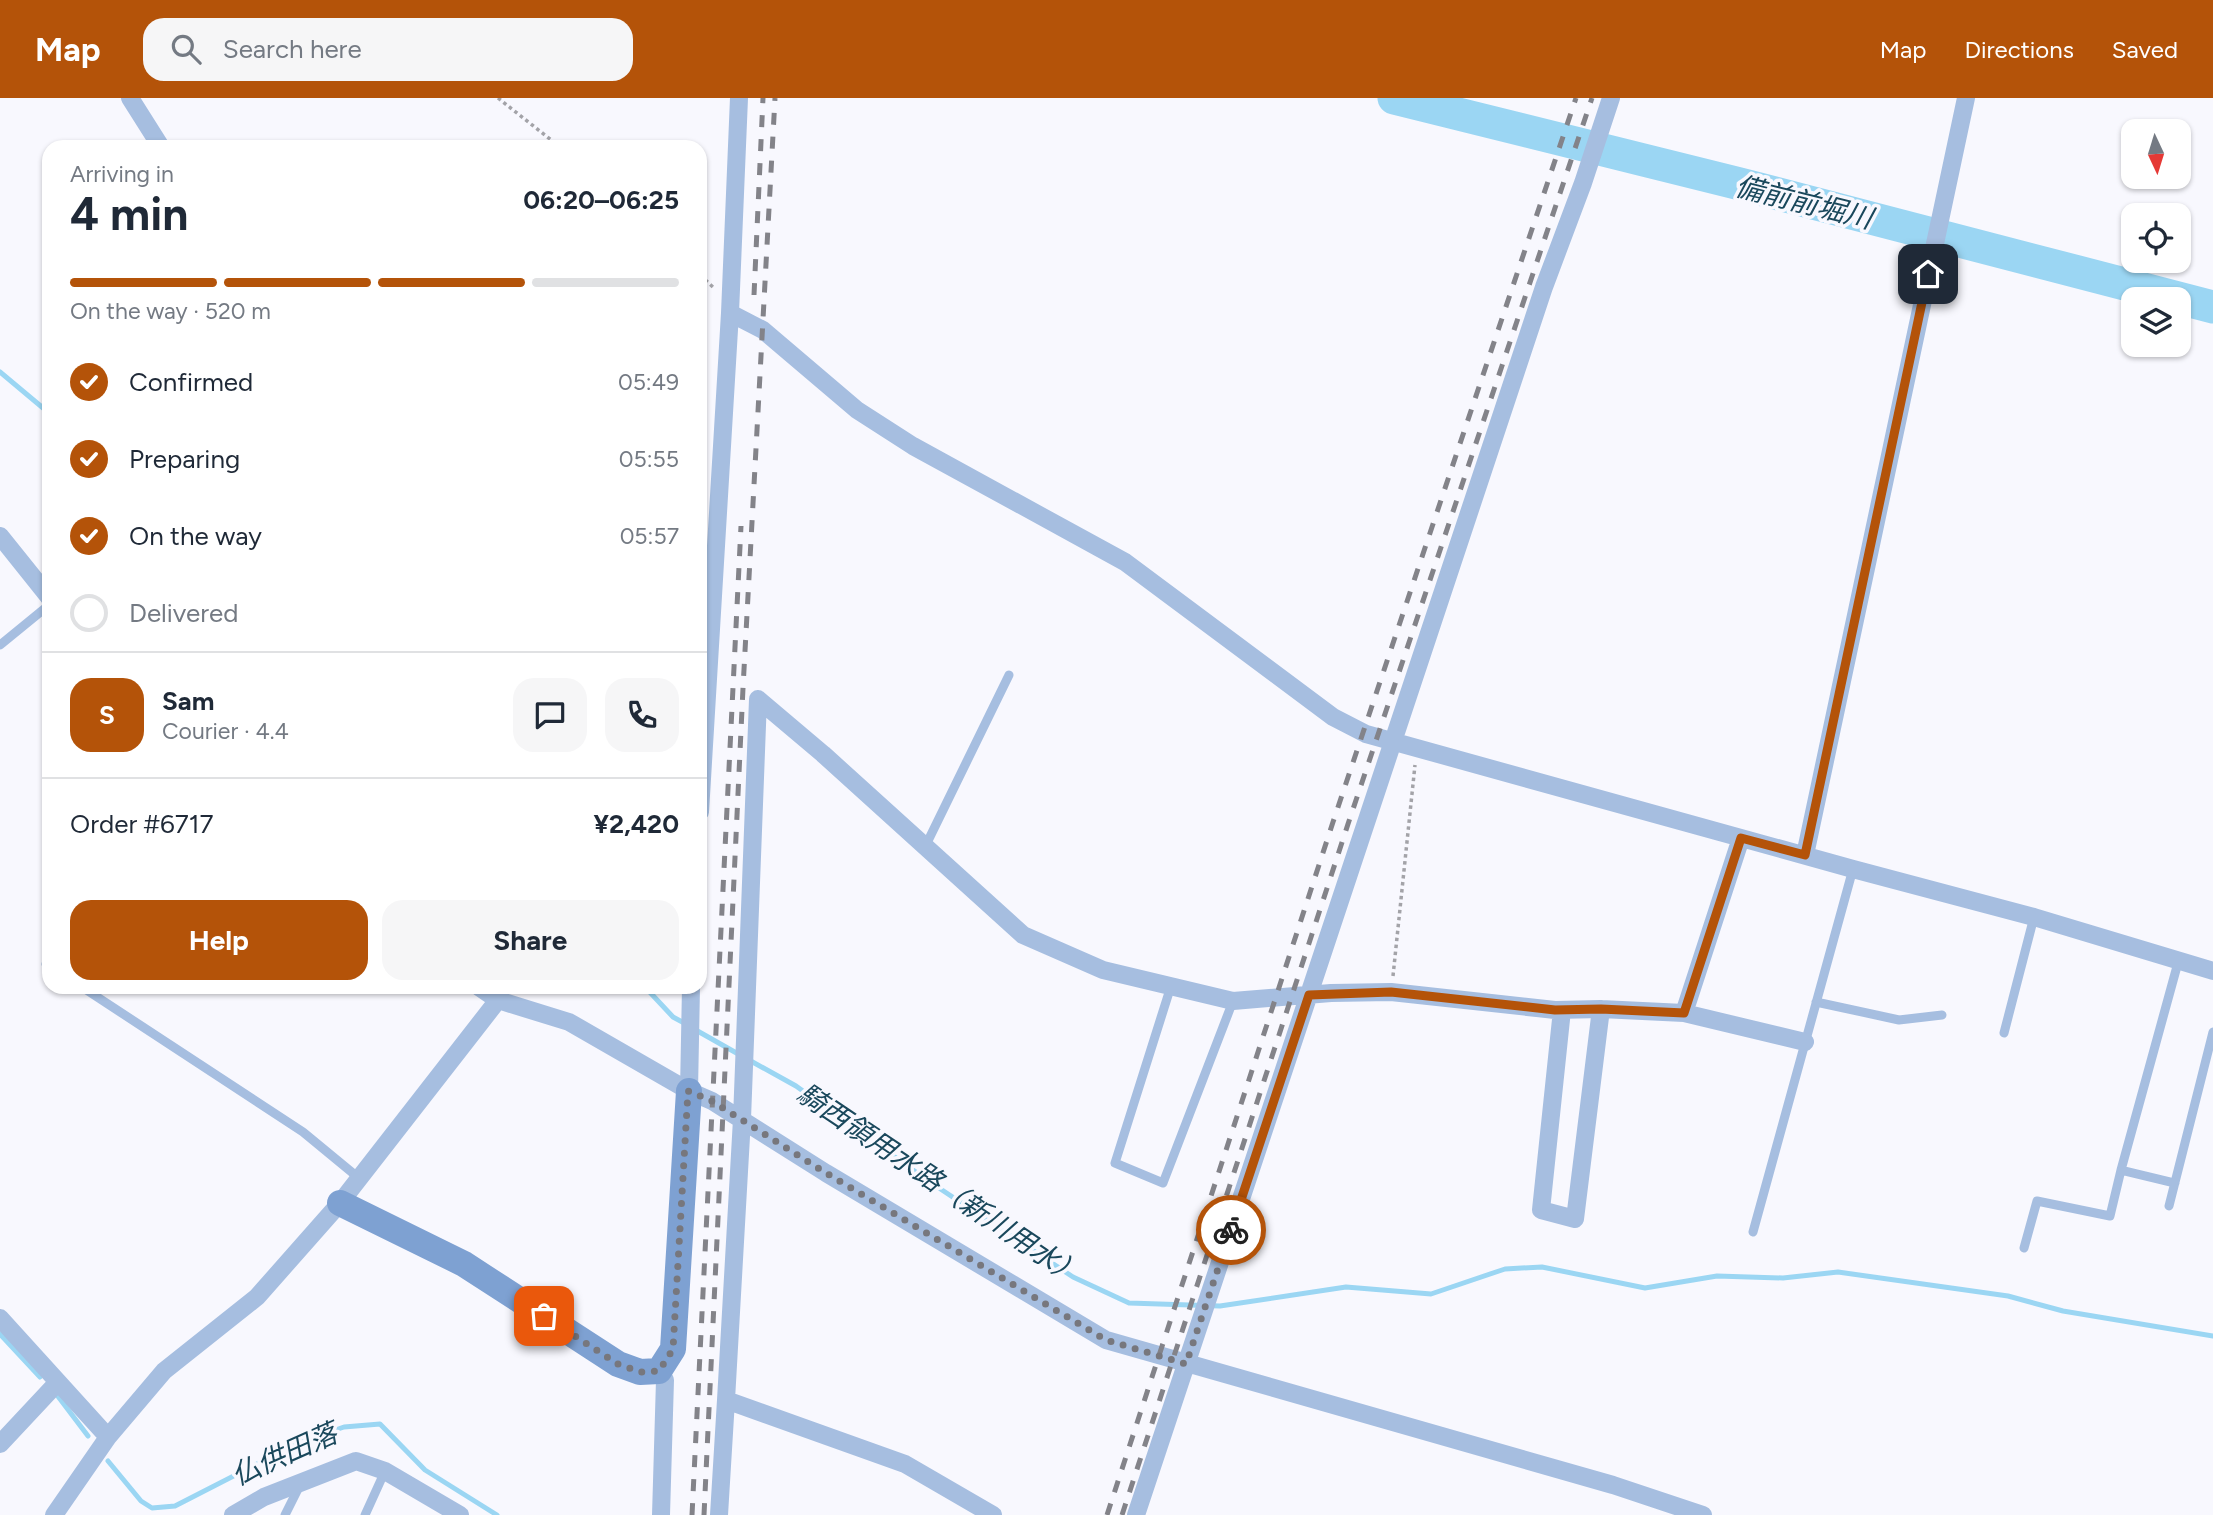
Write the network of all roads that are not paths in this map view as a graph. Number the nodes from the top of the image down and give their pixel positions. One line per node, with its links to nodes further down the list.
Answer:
1 (130, 98): 5 (street)
2 (739, 98): 6 (street)
3 (1611, 98): 13 (street)
4 (1966, 98): 16 (street)
5 (157, 140)
6 (730, 313): 11 (street); 13 (street)
7 (0, 536): 8 (street)
8 (42, 588)
9 (42, 611): 10 (lane)
10 (0, 645)
11 (707, 651)
12 (1009, 675): 15 (lane)
13 (1394, 740): 14 (street); 25 (street)
14 (1741, 838): 16 (street); 31 (street)
15 (925, 847): 21 (street); 37 (street)
16 (1805, 855): 17 (street)
17 (1853, 869): 18 (street); 28 (lane)
18 (2034, 917): 19 (street); 34 (lane)
19 (2179, 959): 20 (street); 38 (lane)
20 (2213, 971)
21 (1171, 986): 27 (street); 27 (lane)
22 (93, 994): 39 (lane)
23 (489, 994): 26 (street)
24 (691, 994): 36 (street)
25 (1309, 995): 27 (street); 30 (street); 46 (street)
26 (498, 1000): 36 (street); 39 (street)
27 (1233, 1001)
28 (1816, 1002): 32 (lane); 35 (lane)
29 (1601, 1009): 30 (street); 30 (street); 31 (street)
30 (1562, 1010)
31 (1684, 1013): 35 (street)
32 (1942, 1015)
33 (2213, 1032): 40 (lane)
34 (2004, 1033)
35 (1805, 1042): 43 (lane)
36 (688, 1091): 37 (street); 47 (street)
37 (742, 1119): 46 (street); 49 (street)
38 (2121, 1170): 40 (lane); 44 (lane)
39 (360, 1178): 41 (street)
40 (2175, 1183): 42 (lane)
41 (340, 1203): 47 (street); 50 (street)
42 (2169, 1206)
43 (1753, 1232)
44 (2024, 1248)
45 (0, 1318): 48 (street)
46 (1186, 1364): 62 (street); 63 (street)
47 (659, 1371): 59 (street)
48 (58, 1382): 50 (street); 51 (street)
49 (726, 1400): 60 (street); 61 (street)
50 (108, 1437): 55 (street)
51 (0, 1444)
52 (385, 1471): 53 (street); 54 (street); 58 (lane)
53 (301, 1483): 56 (street); 57 (lane)
54 (455, 1514)
55 (54, 1515)
56 (233, 1515)
57 (285, 1515)
58 (365, 1515)
59 (661, 1515)
60 (719, 1515)
61 (993, 1515)
62 (1136, 1515)
63 (1703, 1515)

